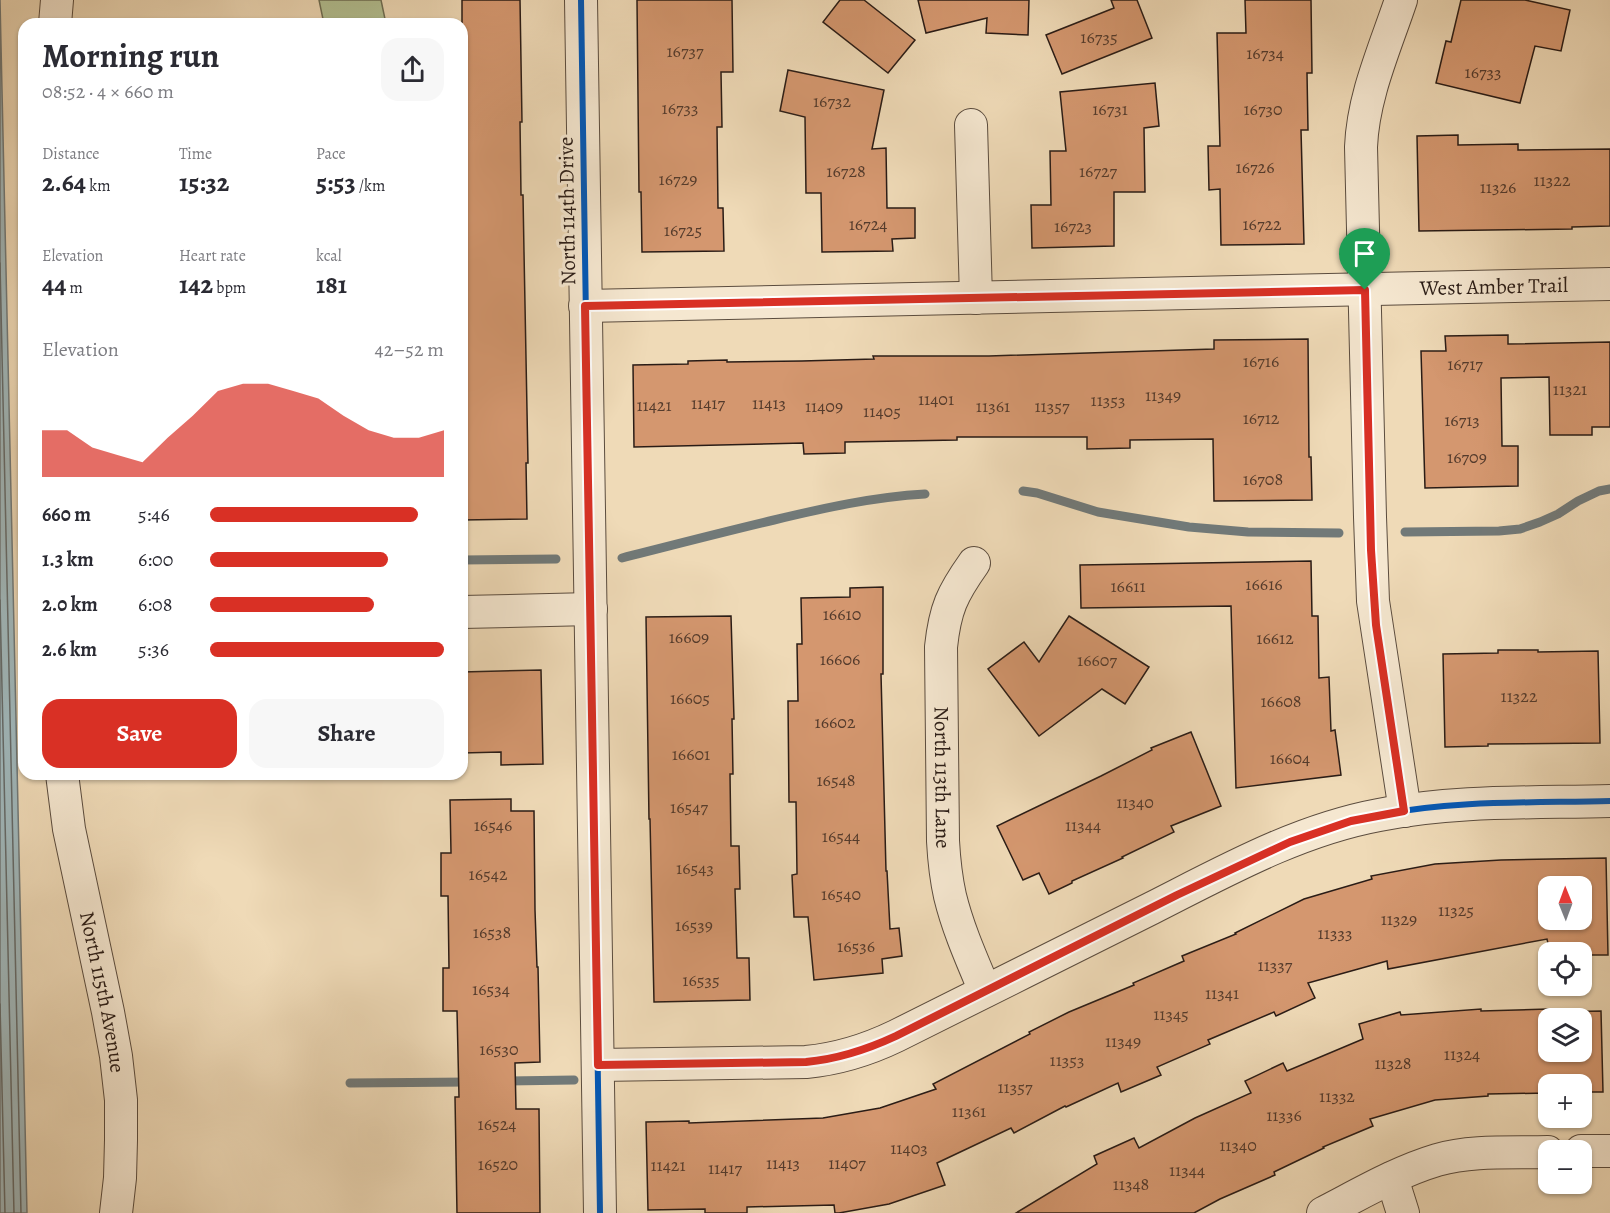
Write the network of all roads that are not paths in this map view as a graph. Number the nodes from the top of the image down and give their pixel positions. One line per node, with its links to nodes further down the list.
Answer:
1 (57, 0): 4 (street)
2 (581, 0): 9 (street, North 114th Drive)
3 (1401, 0): 7 (street)
4 (55, 18)
5 (971, 125): 8 (street)
6 (1610, 284): 7 (street, West Amber Trail)
7 (1365, 290): 8 (street, West Amber Trail); 15 (street)
8 (976, 298): 9 (street, West Amber Trail)
9 (585, 306): 11 (street, North 114th Drive)
10 (974, 563): 16 (street, North 113th Lane)
11 (591, 609): 12 (street); 17 (street, North 114th Drive)
12 (468, 612)
13 (63, 780): 22 (street, North 115th Avenue)
14 (1610, 801): 15 (street)
15 (1404, 811): 16 (street)
16 (985, 991): 17 (street)
17 (598, 1065): 23 (street, North 114th Drive)
18 (1592, 1151): 19 (street)
19 (1610, 1151)
20 (1538, 1152): 21 (street)
21 (1392, 1178): 24 (street); 25 (street)
22 (116, 1213)
23 (600, 1213)
24 (1323, 1213)
25 (1403, 1213)

